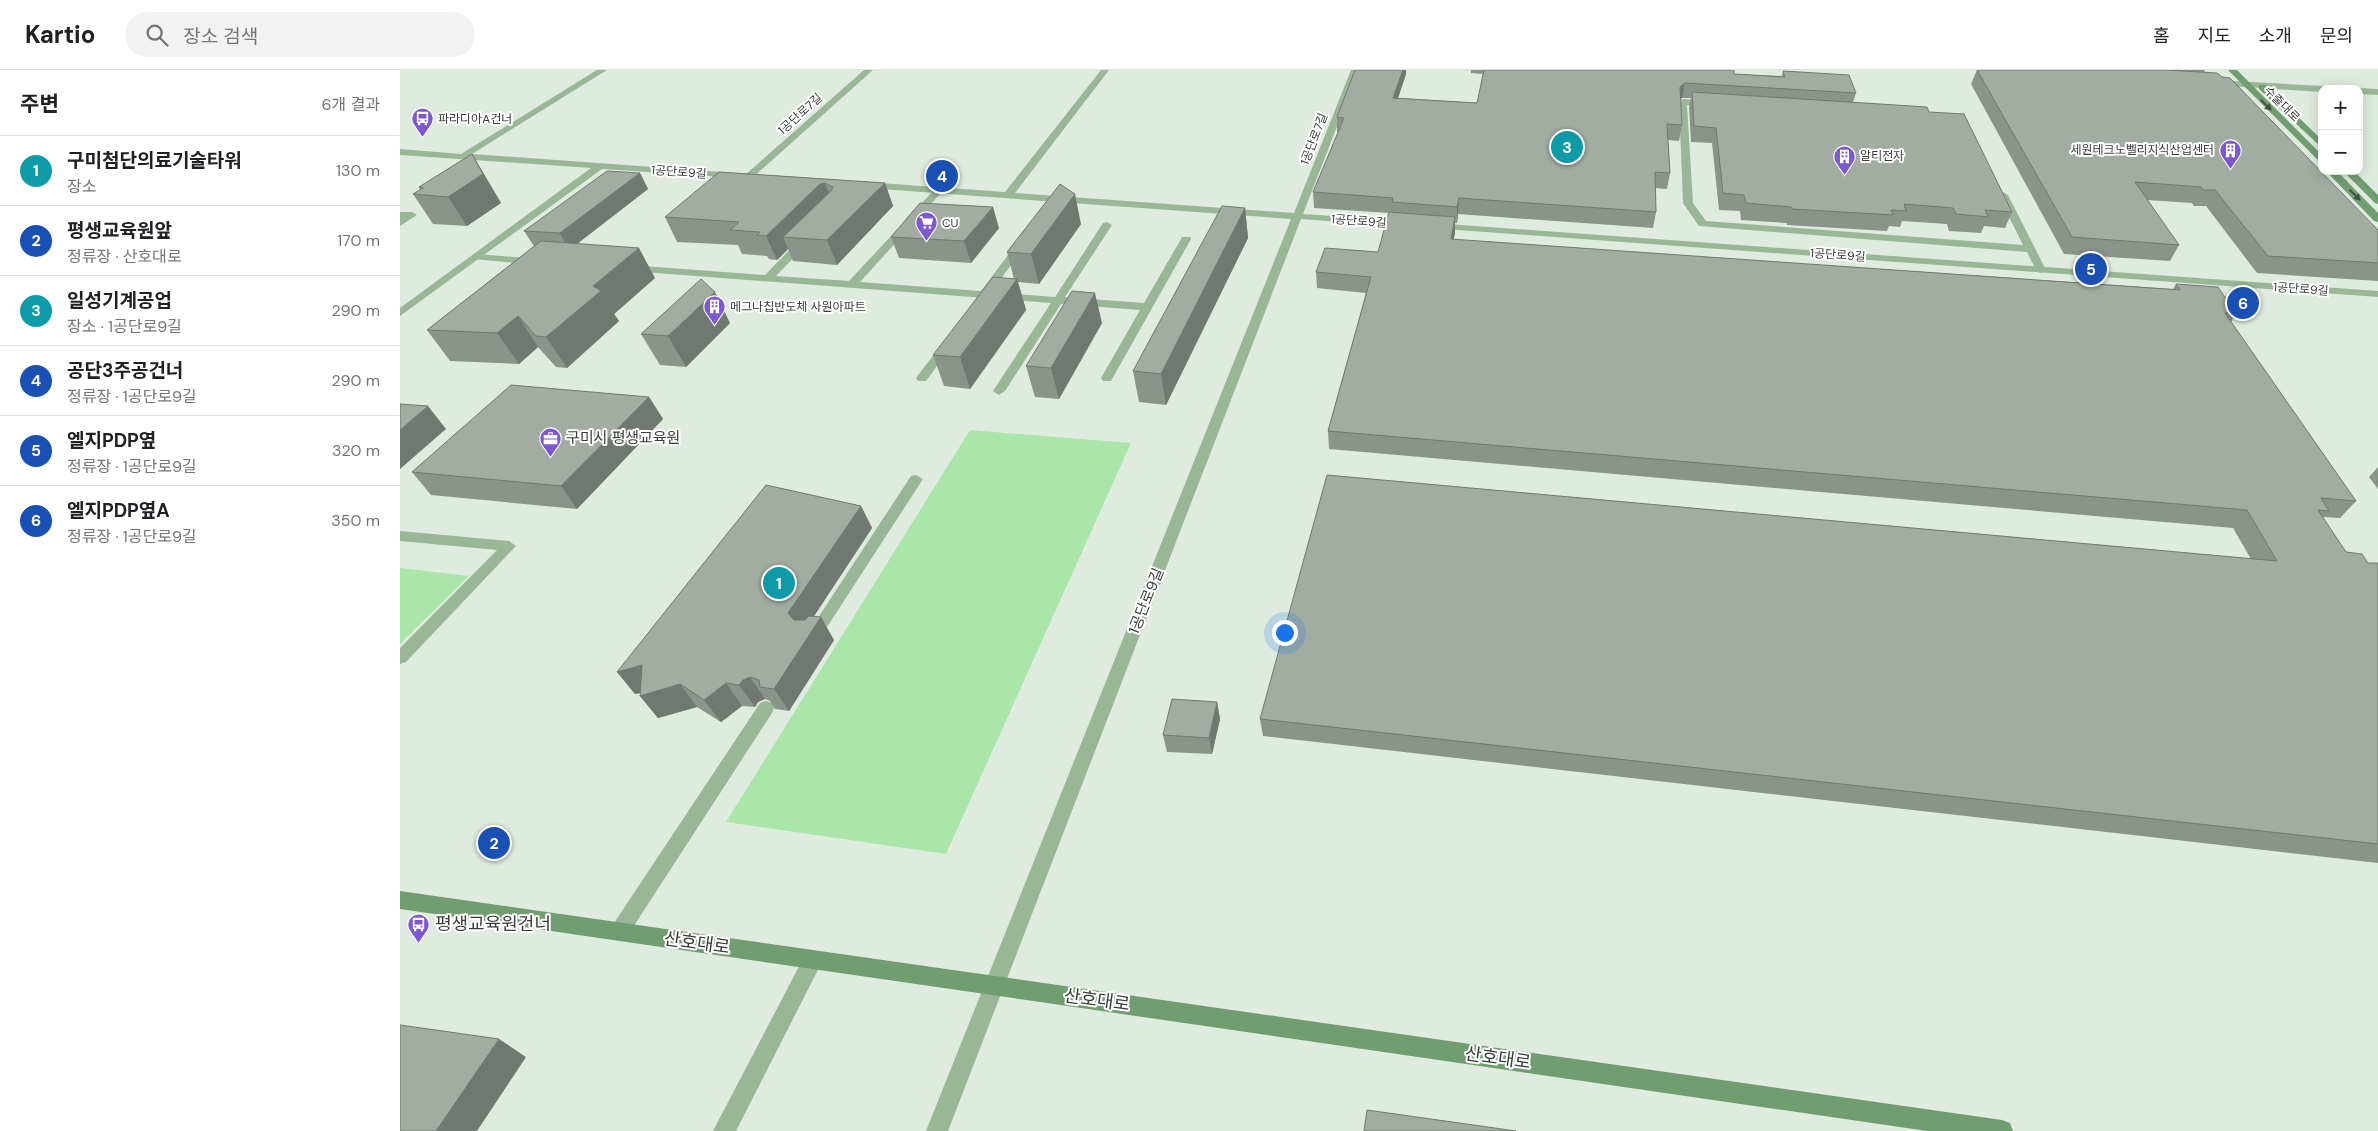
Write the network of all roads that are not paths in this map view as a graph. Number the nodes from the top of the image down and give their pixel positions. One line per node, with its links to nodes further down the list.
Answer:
1 (603, 70): 16 (street)
2 (869, 70): 21 (street, 1공단로7길)
3 (1105, 70): 26 (street)
4 (1355, 70): 29 (street, 1공단로7길)
5 (2232, 70): 8 (street, 수출대로)
6 (2246, 70): 9 (street, 수출대로)
7 (2207, 83): 8 (street, 수출대로)
8 (2246, 85): 9 (street); 17 (street, 수출대로, one-way to 17)
9 (2262, 86): 10 (street); 14 (street, 수출대로)
10 (2318, 89)
11 (2363, 91): 12 (street)
12 (2378, 92)
13 (1722, 105): 36 (street)
14 (2318, 141)
15 (402, 153): 16 (street, 1공단로9길)
16 (463, 156): 18 (street, 1공단로9길)
17 (2318, 158)
18 (600, 166): 21 (street, 1공단로9길); 37 (street)
19 (2335, 175): 30 (street, one-way to 30)
20 (2352, 175): 27 (street)
21 (748, 177): 22 (street, 1공단로9길)
22 (766, 178)
23 (858, 185): 25 (street, 1공단로9길)
24 (2000, 189): 36 (street)
25 (938, 191): 26 (street, 1공단로9길); 42 (street)
26 (1006, 196): 29 (street, 1공단로9길)
27 (2378, 201)
28 (400, 214): 31 (street)
29 (1297, 216): 40 (street, 1공단로9길); 60 (street, 1공단로9길)
30 (2378, 219)
31 (400, 223)
32 (1107, 225): 45 (street)
33 (814, 231): 41 (street)
34 (1029, 233): 44 (street)
35 (1186, 239): 46 (street)
36 (2030, 249): 40 (street)
37 (477, 257): 38 (street); 47 (street)
38 (554, 263)
39 (621, 268): 41 (street)
40 (2040, 270): 43 (street, 1공단로9길)
41 (767, 278): 42 (street)
42 (851, 285): 44 (street)
43 (2378, 294)
44 (981, 298): 45 (street)
45 (1058, 300): 46 (street); 51 (street)
46 (1148, 307): 50 (street)
47 (400, 313)
48 (950, 340): 49 (street)
49 (922, 378)
50 (1107, 378)
51 (999, 391)
52 (916, 479): 54 (street)
53 (400, 536): 55 (street)
54 (813, 637)
55 (400, 658)
56 (766, 708): 58 (street)
57 (400, 900): 58 (street, 산호대로)
58 (619, 932): 59 (street, 산호대로)
59 (813, 960): 60 (street, 산호대로); 61 (street)
60 (994, 986): 62 (street); 63 (street, 산호대로)
61 (724, 1131)
62 (937, 1131)
63 (2002, 1131)

